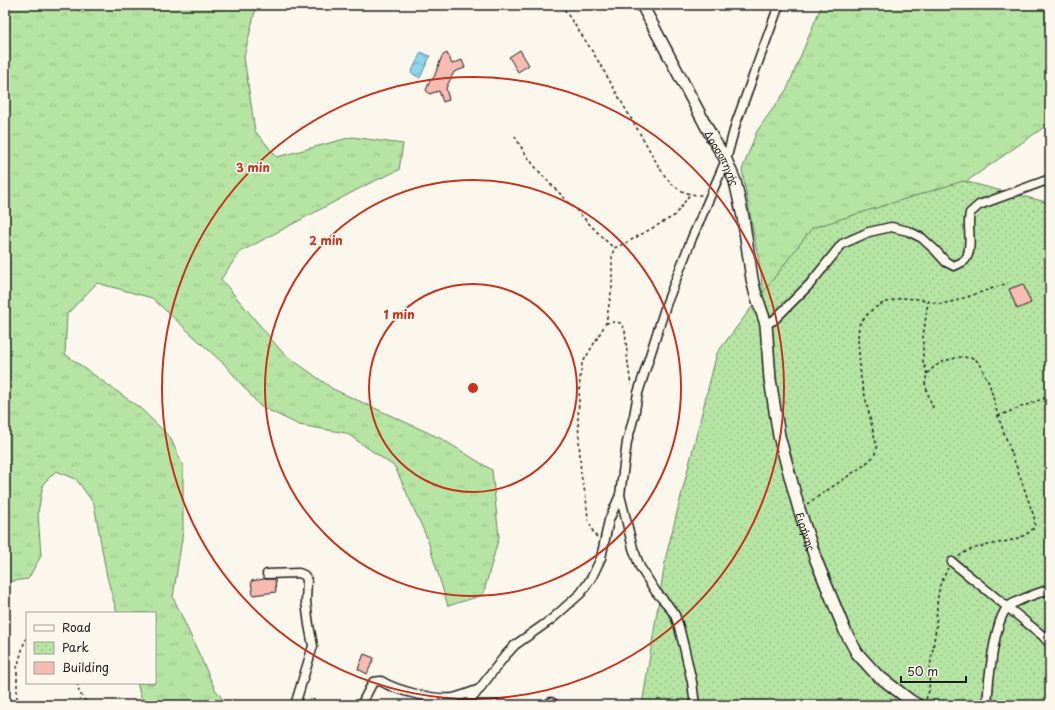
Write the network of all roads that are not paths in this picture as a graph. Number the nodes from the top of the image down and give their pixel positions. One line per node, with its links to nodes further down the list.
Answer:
1 (642, 5): 3 (street, Δροσοπηγής)
2 (779, 5): 3 (street)
3 (726, 160): 5 (street, Δροσοπηγής); 6 (street)
4 (1050, 179): 5 (street)
5 (766, 324): 19 (street, Ειρήνης)
6 (620, 496): 12 (street); 18 (street)
7 (952, 562): 10 (street)
8 (267, 574): 13 (street)
9 (1050, 589): 10 (street)
10 (1007, 607): 11 (street); 20 (street)
11 (1050, 644)
12 (480, 689): 14 (street); 15 (street)
13 (295, 705)
14 (361, 705)
15 (467, 705)
16 (546, 705): 17 (street)
17 (556, 705)
18 (695, 705)
19 (918, 705)
20 (987, 705)

